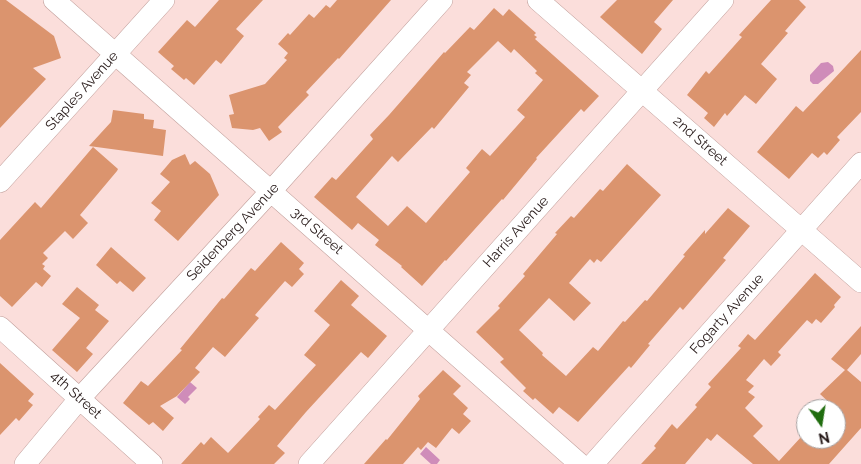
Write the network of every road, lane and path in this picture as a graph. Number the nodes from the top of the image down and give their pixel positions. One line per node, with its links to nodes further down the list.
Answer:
1 (54, 0): 6 (street, 3rd Street)
2 (164, 0): 6 (street, Staples Avenue)
3 (442, 0): 10 (street, Seidenberg Avenue)
4 (538, 0): 7 (street, 2nd Street)
5 (724, 0): 7 (street, Harris Avenue)
6 (115, 55): 9 (street, Staples Avenue); 10 (street, 3rd Street)
7 (643, 91): 11 (street, 2nd Street); 14 (street, Harris Avenue)
8 (861, 163): 11 (street, Fogarty Avenue)
9 (0, 182)
10 (271, 191): 14 (street, 3rd Street); 15 (street, Seidenberg Avenue)
11 (802, 230): 12 (street, 2nd Street); 20 (street, Fogarty Avenue)
12 (861, 282)
13 (0, 327): 15 (street, 4th Street)
14 (429, 329): 18 (street, Harris Avenue); 19 (street, 3rd Street)
15 (80, 398): 16 (street, Seidenberg Avenue); 17 (street, 4th Street)
16 (25, 464)
17 (152, 464)
18 (309, 464)
19 (580, 464)
20 (593, 464)

